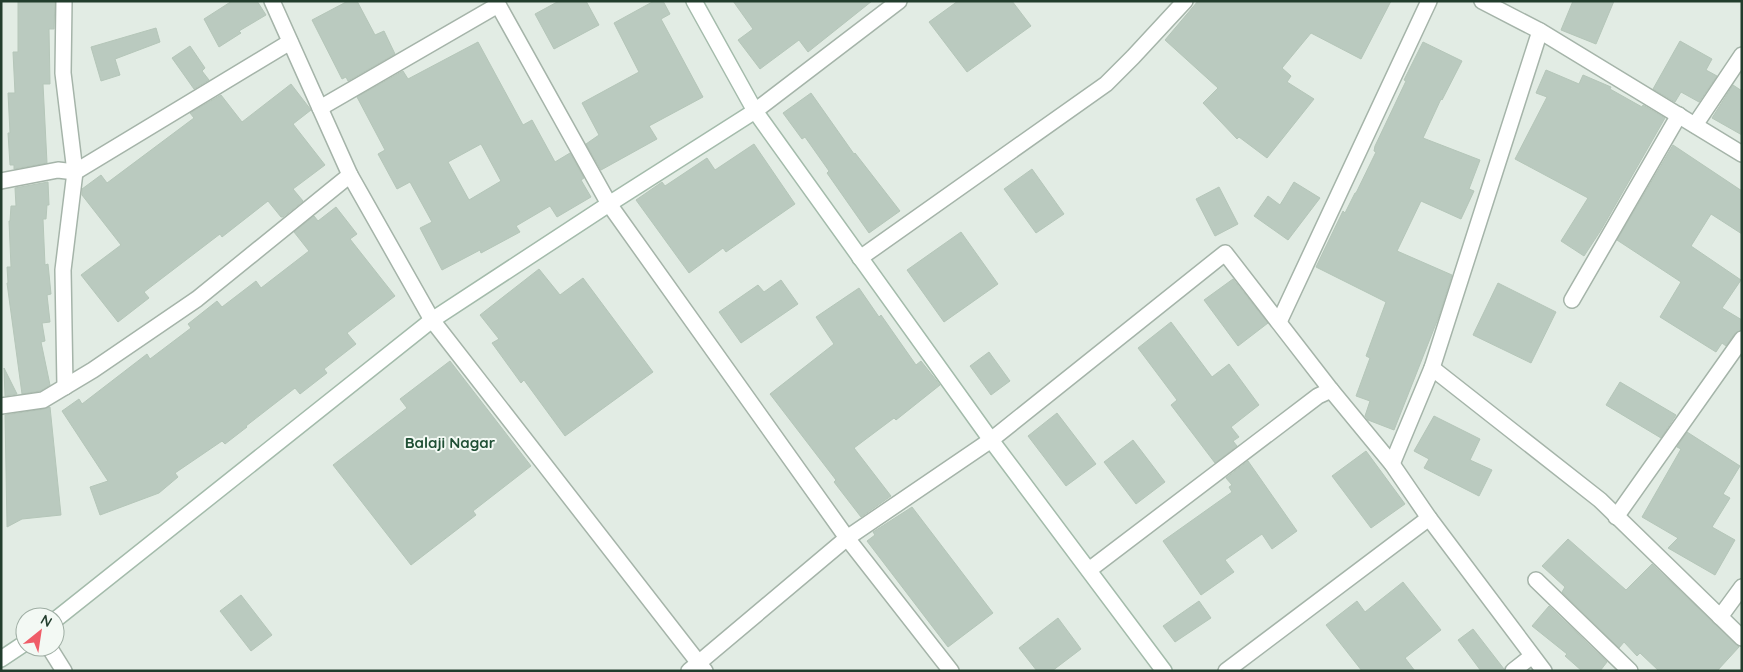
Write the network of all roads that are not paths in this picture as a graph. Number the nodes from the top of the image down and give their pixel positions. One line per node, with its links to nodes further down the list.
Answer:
1 (64, 1): 17 (street)
2 (272, 1): 10 (street)
3 (694, 1): 13 (street)
4 (899, 1): 13 (street)
5 (1185, 1): 21 (street)
6 (1429, 1): 24 (street)
7 (1482, 1): 9 (street)
8 (497, 3): 12 (street); 20 (street)
9 (1540, 31): 14 (street); 26 (street)
10 (290, 42): 12 (street); 17 (street)
11 (1742, 55): 15 (street)
12 (320, 108): 18 (street)
13 (755, 111): 20 (street); 21 (street)
14 (1679, 116): 15 (street); 22 (street)
15 (1695, 125): 16 (street)
16 (1742, 154)
17 (74, 172): 19 (street); 27 (street)
18 (350, 175): 23 (street); 27 (street)
19 (1, 181)
20 (609, 204): 23 (street); 34 (street)
21 (860, 258): 30 (street)
22 (1572, 300)
23 (432, 320): 38 (street); 45 (street)
24 (1279, 322): 28 (street); 30 (street)
25 (1742, 339): 32 (street)
26 (1432, 368): 31 (street); 32 (street)
27 (65, 387): 29 (street)
28 (1331, 390): 31 (street); 35 (street)
29 (1, 406)
30 (991, 440): 34 (street); 35 (street)
31 (1392, 464): 33 (street)
32 (1616, 517): 39 (street)
33 (1429, 518): 42 (street); 49 (street)
34 (847, 538): 45 (street); 47 (street)
35 (1089, 570): 48 (street)
36 (1536, 580): 52 (street)
37 (1742, 587): 39 (street)
38 (65, 612)
39 (1720, 617): 40 (street)
40 (1742, 638)
41 (15, 650): 44 (street)
42 (1532, 656): 50 (street); 51 (street)
43 (55, 657): 46 (street)
44 (1, 659)
45 (698, 668)
46 (64, 671)
47 (951, 671)
48 (1164, 671)
49 (1226, 671)
50 (1513, 671)
51 (1544, 671)
52 (1630, 671)

